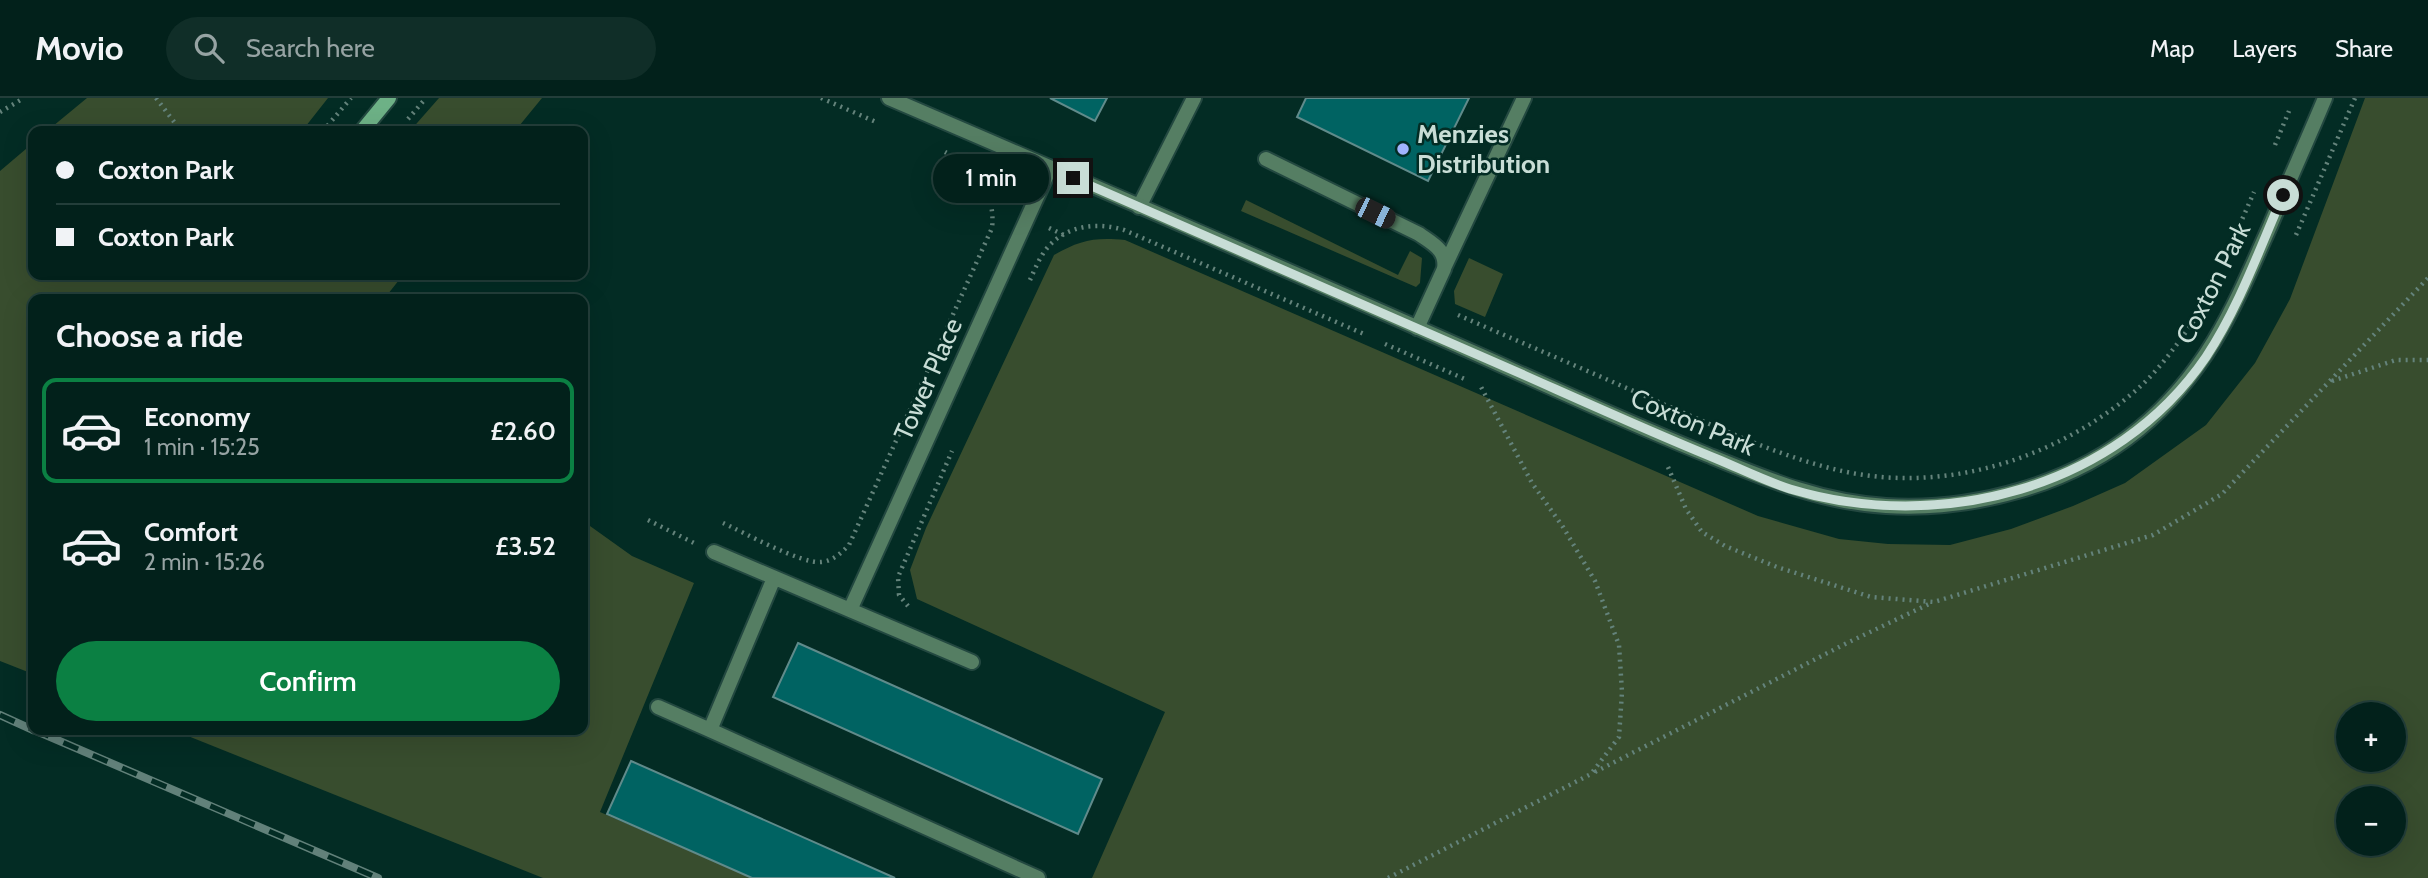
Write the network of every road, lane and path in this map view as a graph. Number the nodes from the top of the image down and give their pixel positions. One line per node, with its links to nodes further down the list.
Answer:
1 (24, 98): 12 (path)
2 (156, 98): 15 (path)
3 (351, 98): 16 (path)
4 (389, 98): 17 (street)
5 (426, 98): 13 (path)
6 (821, 98): 14 (path)
7 (1194, 98): 23 (street)
8 (1524, 98): 25 (street)
9 (2325, 98): 28 (street, Coxton Park)
10 (891, 99): 21 (street, Coxton Park)
11 (2290, 110): 18 (path)
12 (0, 112)
13 (404, 123)
14 (883, 124)
15 (177, 126)
16 (327, 126)
17 (366, 126)
18 (2273, 148)
19 (942, 150): 33 (path)
20 (1266, 159): 25 (street)
21 (1050, 168): 23 (street, Coxton Park); 37 (street, Tower Place)
22 (2257, 185): 24 (path)
23 (1139, 207): 28 (street, Coxton Park)
24 (2231, 245)
25 (1444, 269): 28 (street)
26 (2200, 312): 27 (path)
27 (1455, 314)
28 (1417, 328)
29 (2428, 359): 30 (path)
30 (2331, 381)
31 (1480, 385): 41 (path)
32 (648, 520): 34 (path)
33 (723, 523)
34 (714, 552): 35 (street)
35 (774, 578): 37 (street); 40 (street)
36 (1934, 602): 41 (path)
37 (850, 610): 38 (street)
38 (972, 662)
39 (658, 707): 40 (street)
40 (710, 730): 42 (street)
41 (1591, 774): 43 (path)
42 (1038, 878)
43 (1388, 878)

